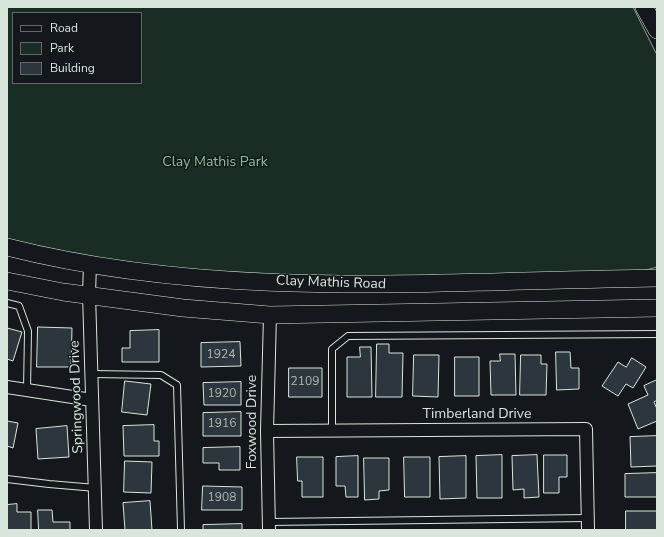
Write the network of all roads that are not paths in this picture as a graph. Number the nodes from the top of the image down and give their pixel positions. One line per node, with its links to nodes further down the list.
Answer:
1 (644, 7): 2 (main road)
2 (657, 30)
3 (7, 247): 4 (main road, Clay Mathis Road)
4 (90, 264): 5 (main road, Clay Mathis Road); 7 (street, Springwood Drive)
5 (657, 278)
6 (7, 281): 7 (main road, Clay Mathis Road)
7 (89, 294): 10 (main road, Clay Mathis Road); 12 (street, Springwood Drive)
8 (7, 303): 14 (lane)
9 (657, 308): 10 (main road, Clay Mathis Road)
10 (270, 315): 16 (street, Foxwood Drive)
11 (657, 334): 17 (lane)
12 (91, 374): 15 (street, Springwood Drive); 23 (lane)
13 (7, 387): 14 (street)
14 (26, 391): 15 (street)
15 (92, 400): 19 (street, Springwood Drive)
16 (267, 431): 17 (street, Timberland Drive); 21 (street, Foxwood Drive)
17 (332, 431): 20 (street, Timberland Drive)
18 (7, 479): 19 (lane)
19 (96, 488): 22 (street, Springwood Drive)
20 (588, 518): 21 (lane); 24 (street, Timberland Drive)
21 (269, 526)
22 (96, 530)
23 (181, 530)
24 (588, 530)

